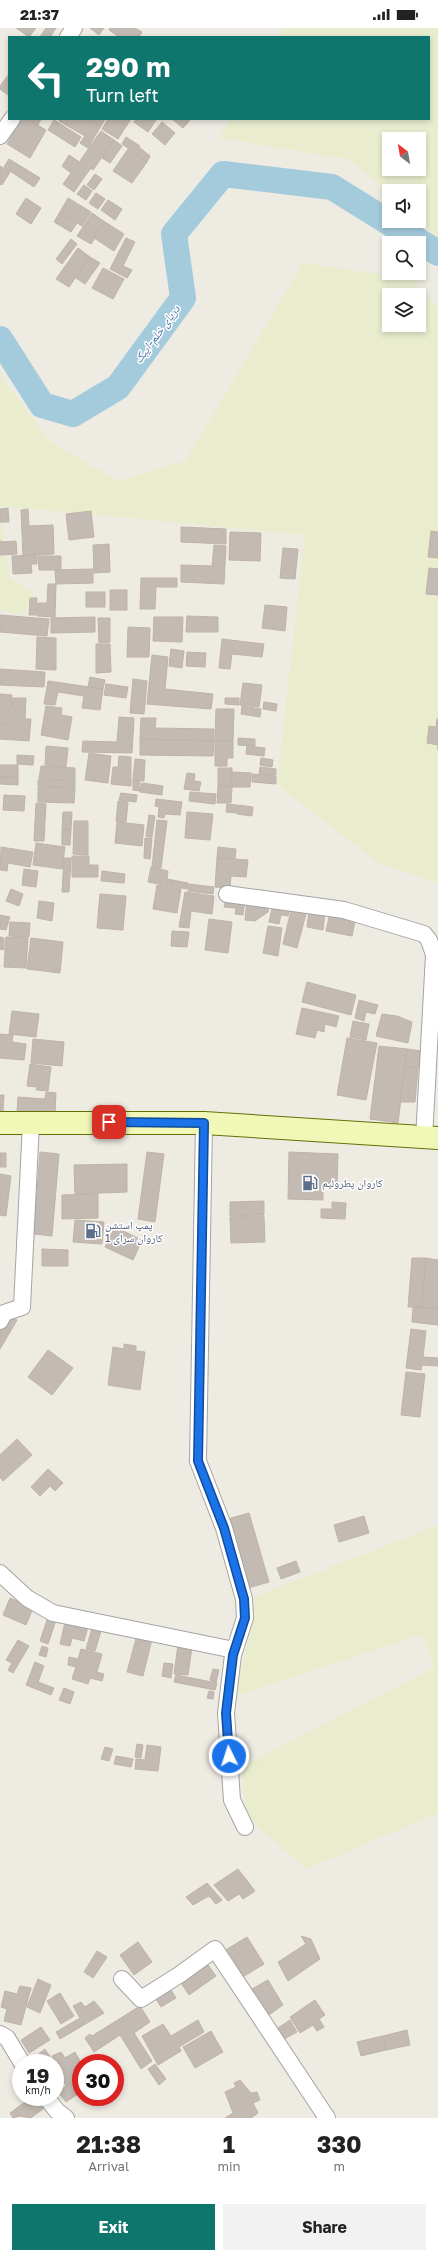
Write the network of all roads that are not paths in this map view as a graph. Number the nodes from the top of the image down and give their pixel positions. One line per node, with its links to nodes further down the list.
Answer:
1 (11, 120): 2 (street)
2 (0, 136)
3 (227, 894): 7 (street)
4 (0, 1123): 5 (main road)
5 (32, 1123): 6 (main road); 8 (street)
6 (204, 1123): 7 (main road); 10 (street)
7 (431, 1139)
8 (0, 1321)
9 (0, 1573): 10 (street)
10 (234, 1650): 11 (street)
11 (245, 1827)
12 (122, 1979): 17 (street)
13 (0, 2034): 14 (street)
14 (17, 2054)
15 (53, 2106): 16 (street)
16 (66, 2118)
17 (327, 2118)

